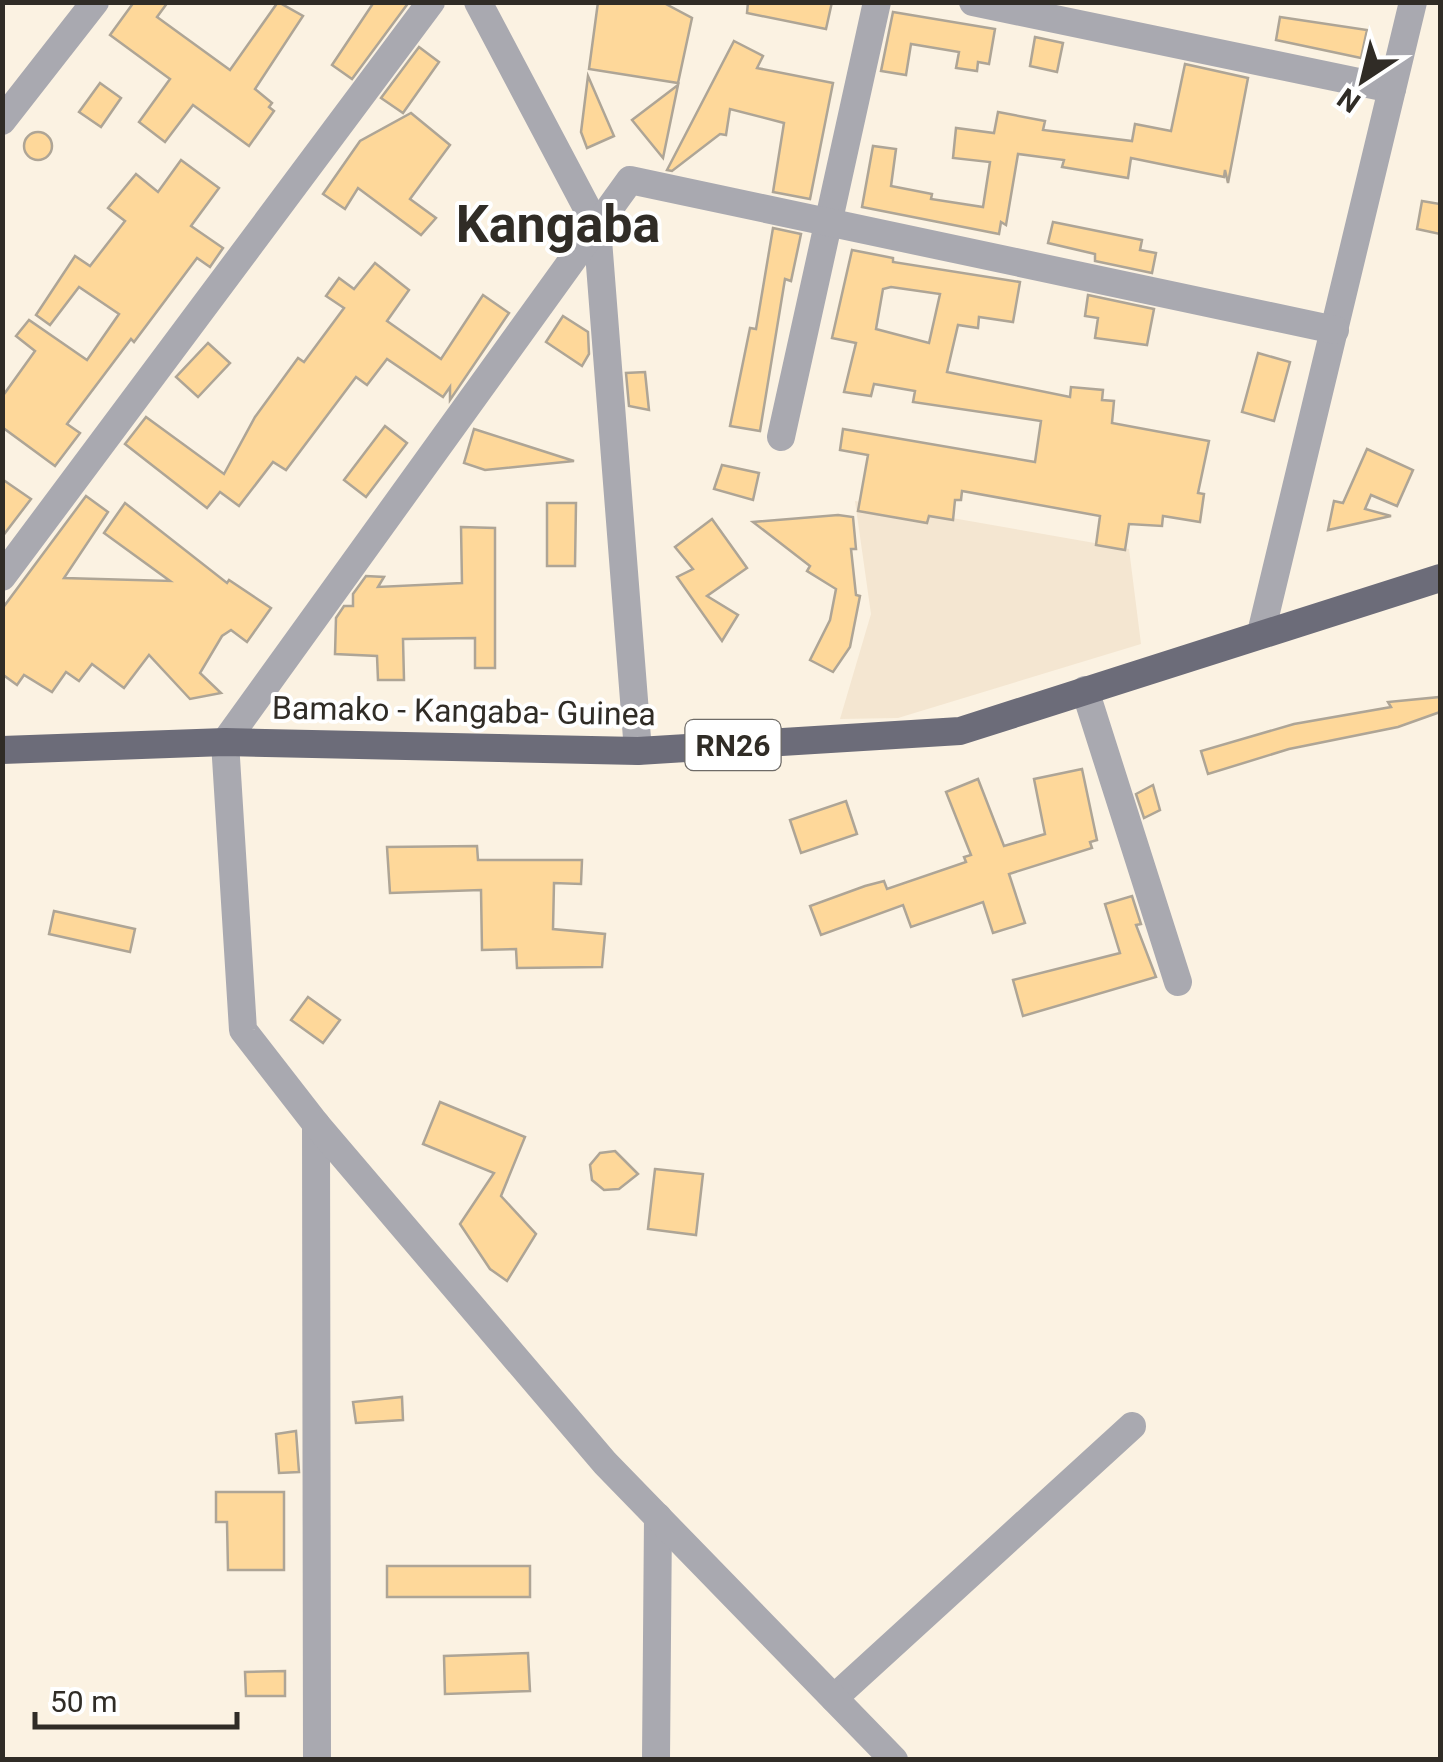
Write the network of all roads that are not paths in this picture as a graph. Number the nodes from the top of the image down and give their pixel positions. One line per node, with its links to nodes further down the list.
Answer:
1 (94, 2): 8 (street)
2 (431, 2): 13 (street)
3 (478, 2): 10 (street)
4 (877, 2): 9 (street)
5 (973, 2): 7 (street)
6 (1413, 2): 7 (street)
7 (1392, 89): 11 (street)
8 (2, 121)
9 (829, 222): 10 (street); 11 (street); 12 (street)
10 (598, 226): 17 (street); 19 (street)
11 (1335, 330): 15 (street)
12 (782, 437)
13 (2, 577)
14 (1440, 578): 15 (main road, Bamako - Kangaba- Guinea / RN26)
15 (1261, 633): 16 (main road, Bamako - Kangaba- Guinea / RN26)
16 (1085, 690): 19 (main road, Bamako - Kangaba- Guinea / RN26); 20 (street)
17 (226, 742): 18 (main road, Bamako - Kangaba- Guinea / RN26); 19 (main road, Bamako - Kangaba- Guinea / RN26); 21 (street)
18 (2, 750)
19 (638, 751)
20 (1178, 982)
21 (316, 1124): 23 (street); 25 (street)
22 (1132, 1426): 24 (street)
23 (658, 1517): 24 (street); 26 (street)
24 (834, 1698): 27 (street)
25 (317, 1760)
26 (656, 1760)
27 (894, 1760)

